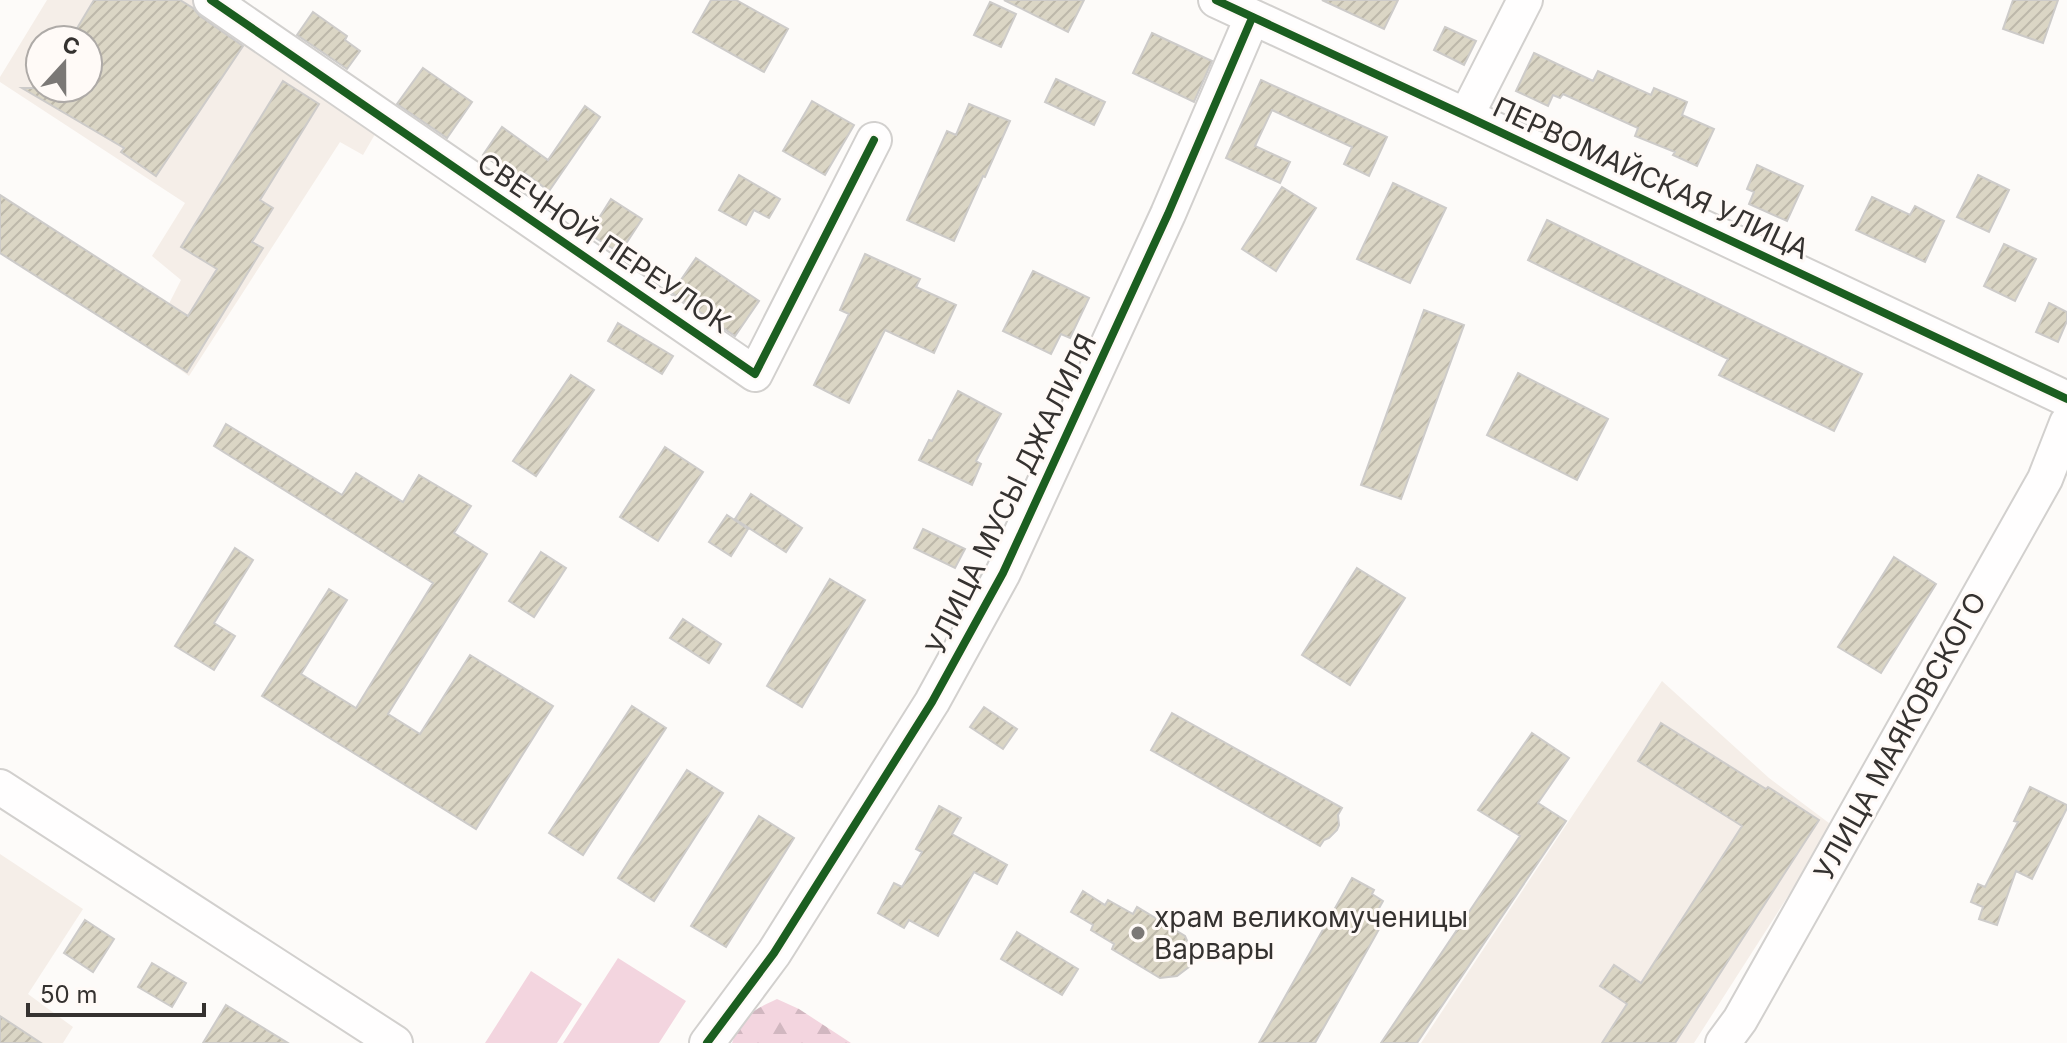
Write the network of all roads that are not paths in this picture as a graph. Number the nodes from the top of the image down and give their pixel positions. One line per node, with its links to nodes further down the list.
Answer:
1 (211, 0): 6 (street, СВЕЧНОЙ ПЕРЕУЛОК)
2 (1216, 0): 4 (street, ПЕРВОМАЙСКАЯ УЛИЦА)
3 (1525, 0): 5 (street)
4 (1252, 18): 5 (street, ПЕРВОМАЙСКАЯ УЛИЦА); 11 (street, УЛИЦА МУСЫ ДЖАЛИЛЯ)
5 (1466, 116): 7 (street, ПЕРВОМАЙСКАЯ УЛИЦА)
6 (874, 140)
7 (2067, 399)
8 (2067, 423): 12 (street, УЛИЦА МАЯКОВСКОГО)
9 (0, 787): 10 (street)
10 (395, 1043)
11 (707, 1043)
12 (1723, 1043)

